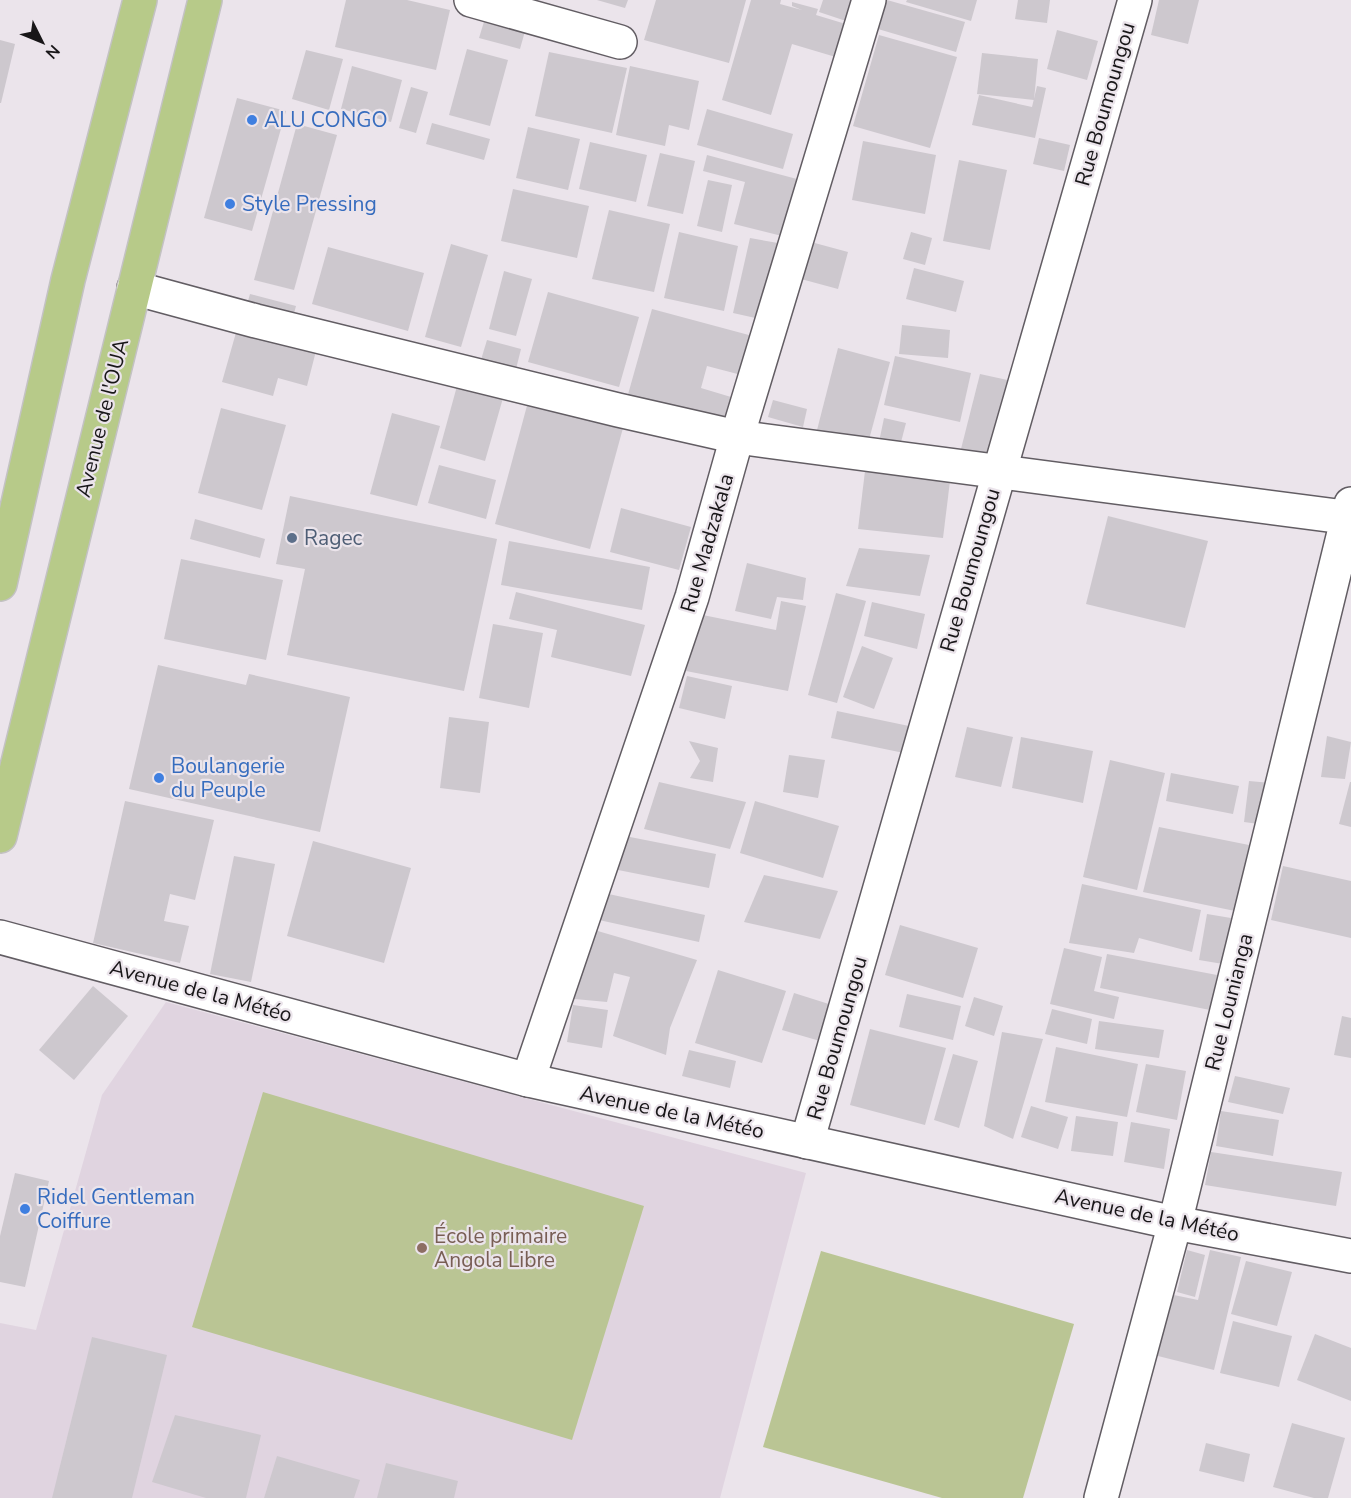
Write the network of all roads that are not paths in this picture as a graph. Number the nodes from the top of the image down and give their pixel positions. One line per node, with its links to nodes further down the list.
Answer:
1 (140, 0): 11 (main road)
2 (205, 0): 7 (main road, Avenue de l'OUA)
3 (471, 0): 6 (street)
4 (869, 0): 8 (street, Rue Madzakala)
5 (1135, 0): 9 (street, Rue Boumoungou)
6 (620, 42)
7 (134, 288): 8 (street); 12 (main road, Avenue de l'OUA)
8 (737, 437): 9 (street); 14 (street, Rue Madzakala)
9 (998, 472): 10 (street); 15 (street, Rue Boumoungou)
10 (1350, 513): 16 (street, Rue Lounianga)
11 (0, 584)
12 (0, 836)
13 (0, 937): 14 (street, Avenue de la Météo)
14 (528, 1080): 15 (street, Avenue de la Météo)
15 (807, 1142): 16 (street, Avenue de la Météo)
16 (1175, 1223): 17 (street, Avenue de la Météo); 18 (street, Rue Lounianga)
17 (1351, 1256)
18 (1101, 1498)

